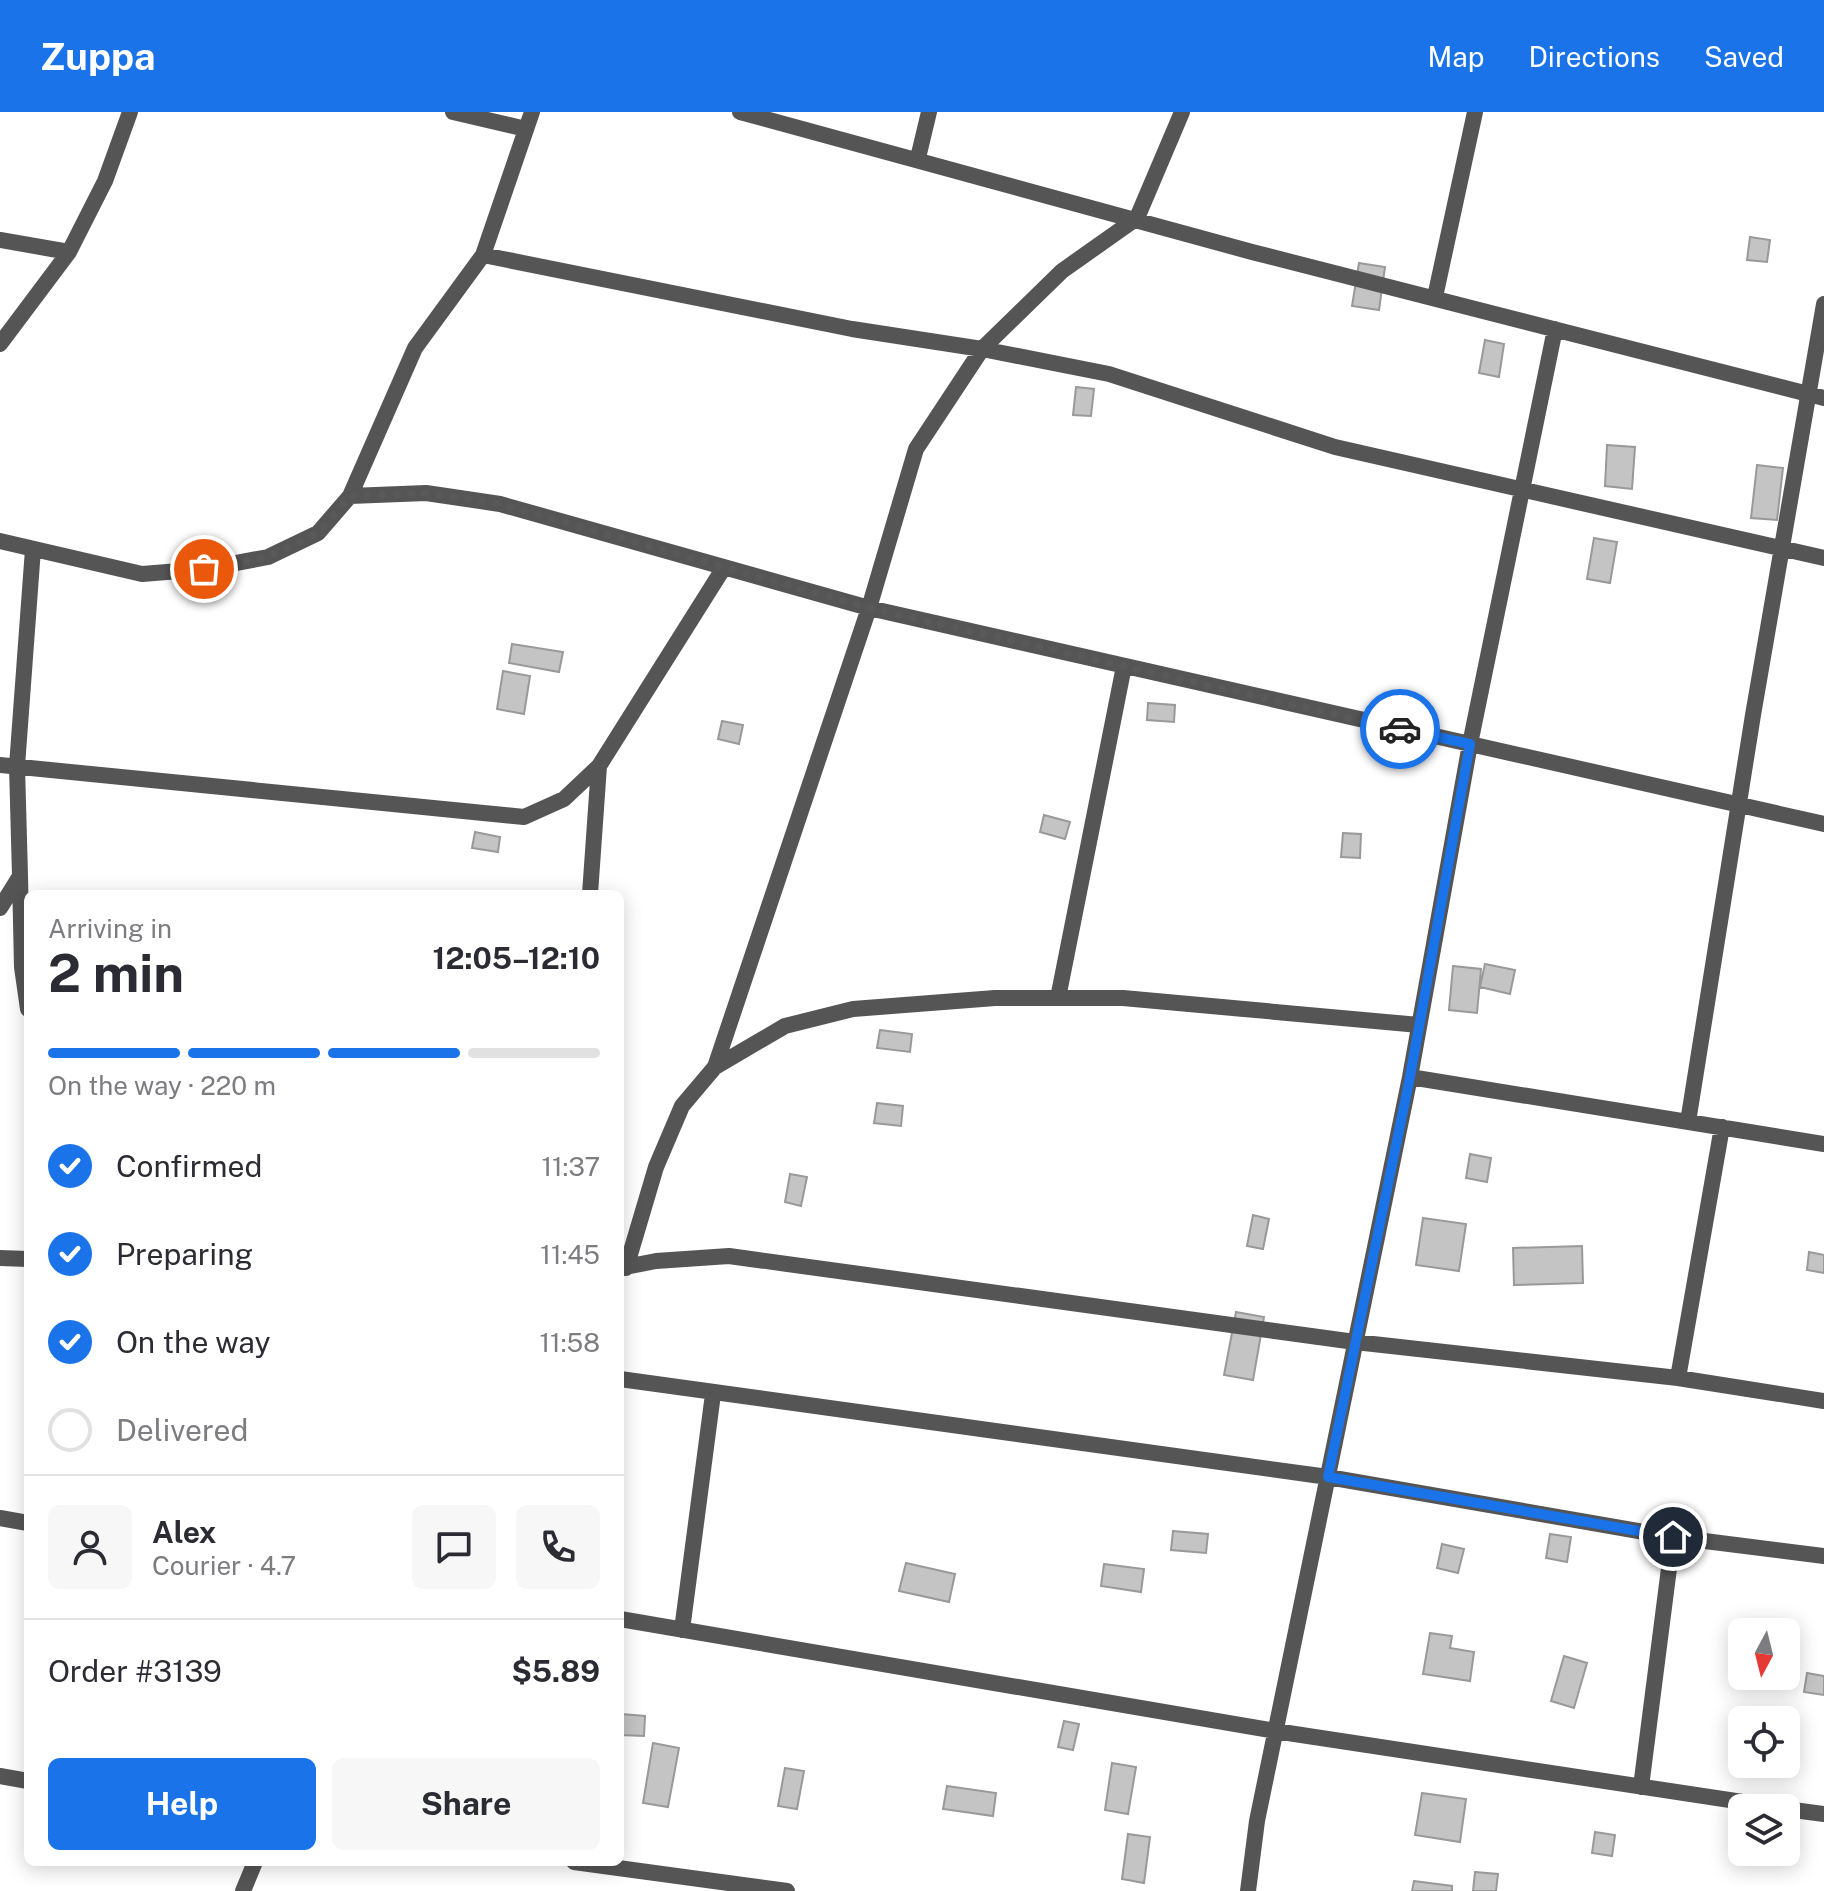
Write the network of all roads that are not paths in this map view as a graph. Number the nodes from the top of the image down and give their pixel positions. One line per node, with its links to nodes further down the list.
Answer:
1 (130, 112): 12 (street)
2 (453, 112): 8 (street)
3 (532, 112): 8 (street)
4 (740, 112): 9 (street)
5 (929, 112): 9 (street)
6 (1182, 112): 10 (street)
7 (1475, 112): 14 (street)
8 (526, 129): 13 (street)
9 (918, 158): 10 (street)
10 (1137, 218): 14 (street); 18 (street)
11 (0, 240): 12 (street)
12 (69, 252): 17 (street)
13 (483, 255): 18 (street); 21 (street)
14 (1435, 297): 16 (street)
15 (1824, 304): 19 (street)
16 (1555, 329): 19 (street); 20 (street)
17 (0, 344)
18 (982, 349): 20 (street); 27 (street)
19 (1816, 396): 24 (street)
20 (1520, 491): 24 (street); 29 (street)
21 (350, 496): 23 (street); 26 (street)
22 (0, 541): 23 (street)
23 (33, 549): 30 (street)
24 (1784, 549): 25 (street); 32 (street)
25 (1824, 558)
26 (723, 569): 27 (street); 31 (street)
27 (869, 608): 28 (street); 40 (street)
28 (1124, 666): 29 (street); 38 (street)
29 (1470, 744): 32 (street); 39 (street)
30 (9, 766): 31 (street); 34 (street)
31 (599, 766): 35 (street)
32 (1740, 803): 33 (street); 42 (street)
33 (1824, 824)
34 (20, 876): 36 (street); 37 (street)
35 (590, 890)
36 (0, 908)
37 (24, 981)
38 (1058, 998): 39 (street); 40 (street)
39 (1419, 1025): 41 (street)
40 (715, 1067): 47 (street)
41 (1410, 1077): 42 (street); 49 (street)
42 (1688, 1122): 43 (street)
43 (1722, 1127): 44 (street); 50 (street)
44 (1824, 1144)
45 (0, 1258): 46 (street)
46 (24, 1259)
47 (624, 1265)
48 (624, 1268): 49 (street)
49 (1355, 1342): 50 (street); 54 (street)
50 (1678, 1378): 53 (street)
51 (624, 1380): 52 (street)
52 (713, 1394): 54 (street); 60 (street)
53 (1824, 1401)
54 (1328, 1477): 57 (street); 61 (street)
55 (0, 1518): 56 (street)
56 (24, 1522)
57 (1673, 1537): 58 (street); 64 (street)
58 (1824, 1556)
59 (624, 1620): 60 (street)
60 (682, 1630): 61 (street)
61 (1275, 1731): 64 (street); 73 (street)
62 (0, 1776): 63 (street)
63 (24, 1780)
64 (1641, 1787): 65 (street)
65 (1728, 1800)
66 (1800, 1810): 67 (street)
67 (1824, 1814)
68 (253, 1866): 71 (street)
69 (598, 1866): 70 (street)
70 (705, 1886): 72 (street)
71 (243, 1891)
72 (787, 1891)
73 (1248, 1891)

